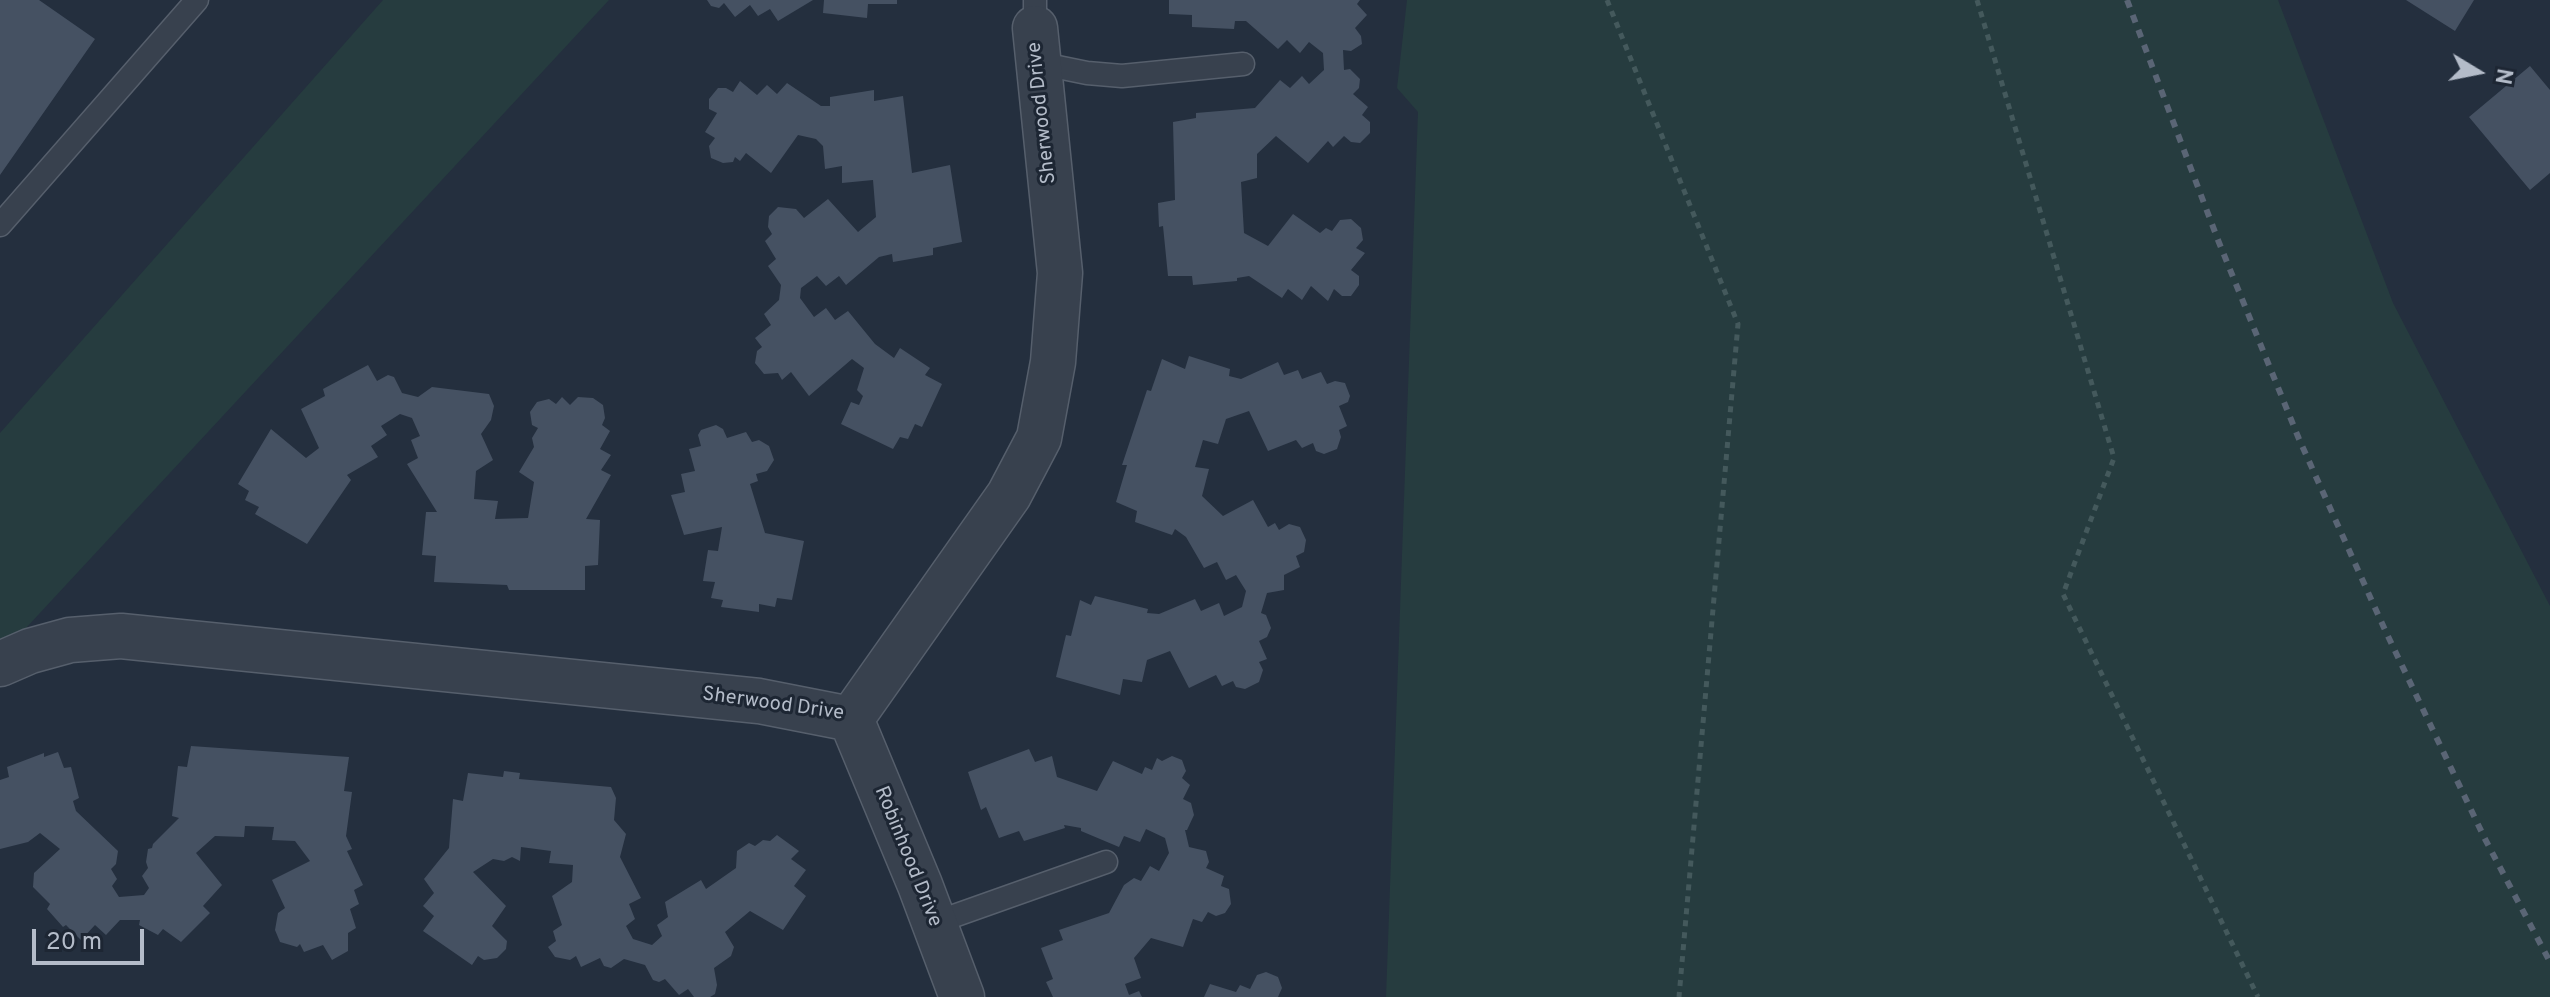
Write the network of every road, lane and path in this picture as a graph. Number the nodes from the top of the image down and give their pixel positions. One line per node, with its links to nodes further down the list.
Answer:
1 (197, 0): 6 (lane)
2 (1607, 0): 12 (path)
3 (1977, 0): 13 (path)
4 (1036, 31): 5 (lane); 8 (street, Sherwood Drive)
5 (1243, 64)
6 (0, 225)
7 (0, 664): 8 (street, Sherwood Drive)
8 (851, 719): 10 (street, Robinhood Drive)
9 (1106, 862): 10 (lane)
10 (934, 923): 11 (street, Robinhood Drive)
11 (962, 997)
12 (1679, 997)
13 (2258, 997)

